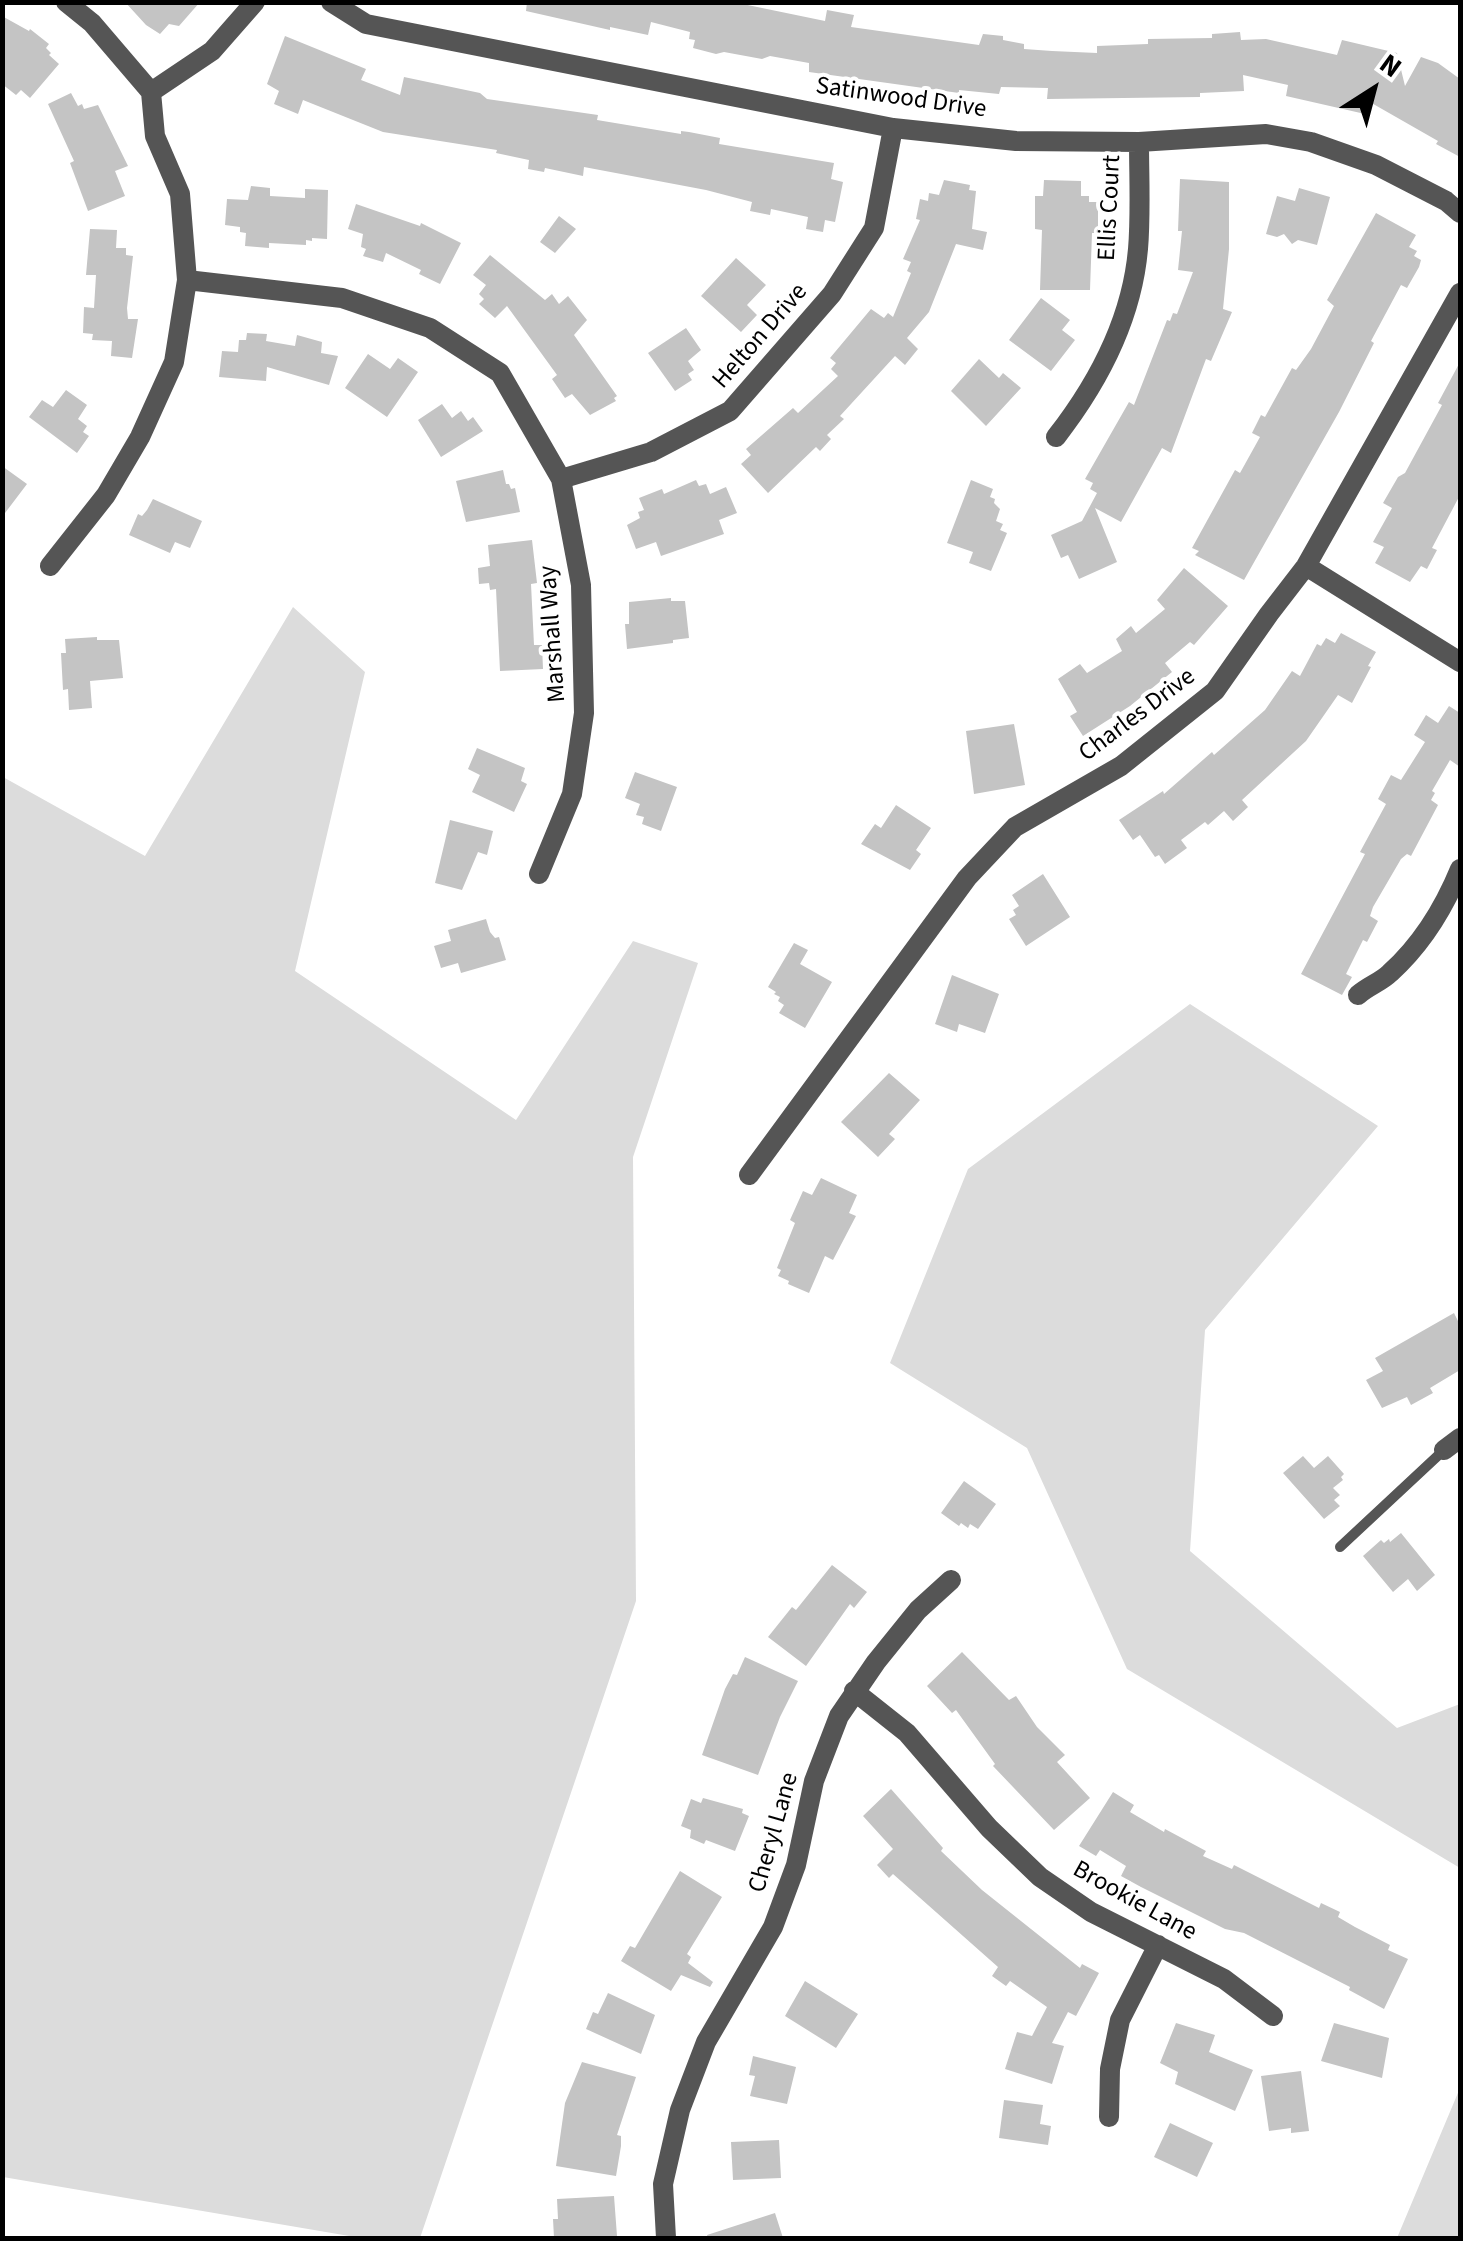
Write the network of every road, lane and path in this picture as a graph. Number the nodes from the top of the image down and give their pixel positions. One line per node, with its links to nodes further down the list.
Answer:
1 (66, 2): 4 (street)
2 (255, 2): 4 (street)
3 (330, 2): 5 (street, Satinwood Drive)
4 (151, 92): 8 (street)
5 (893, 128): 6 (street, Satinwood Drive); 11 (street, Helton Drive)
6 (1139, 142): 7 (street, Satinwood Drive); 10 (street, Ellis Court)
7 (1460, 214)
8 (187, 280): 11 (street, Marshall Way); 12 (street)
9 (1460, 293): 13 (street, Charles Drive)
10 (1056, 437)
11 (561, 479): 16 (street, Marshall Way)
12 (50, 566)
13 (1306, 566): 14 (street); 18 (street, Charles Drive)
14 (1460, 662)
15 (1460, 869): 17 (street)
16 (538, 874)
17 (1358, 995)
18 (749, 1175)
19 (1452, 1444): 20 (lane)
20 (1340, 1547)
21 (951, 1580): 22 (street, Cheryl Lane)
22 (854, 1692): 23 (street, Brookie Lane); 26 (street, Cheryl Lane)
23 (1158, 1945): 24 (street, Brookie Lane); 25 (street)
24 (1273, 2016)
25 (1109, 2117)
26 (666, 2238)

